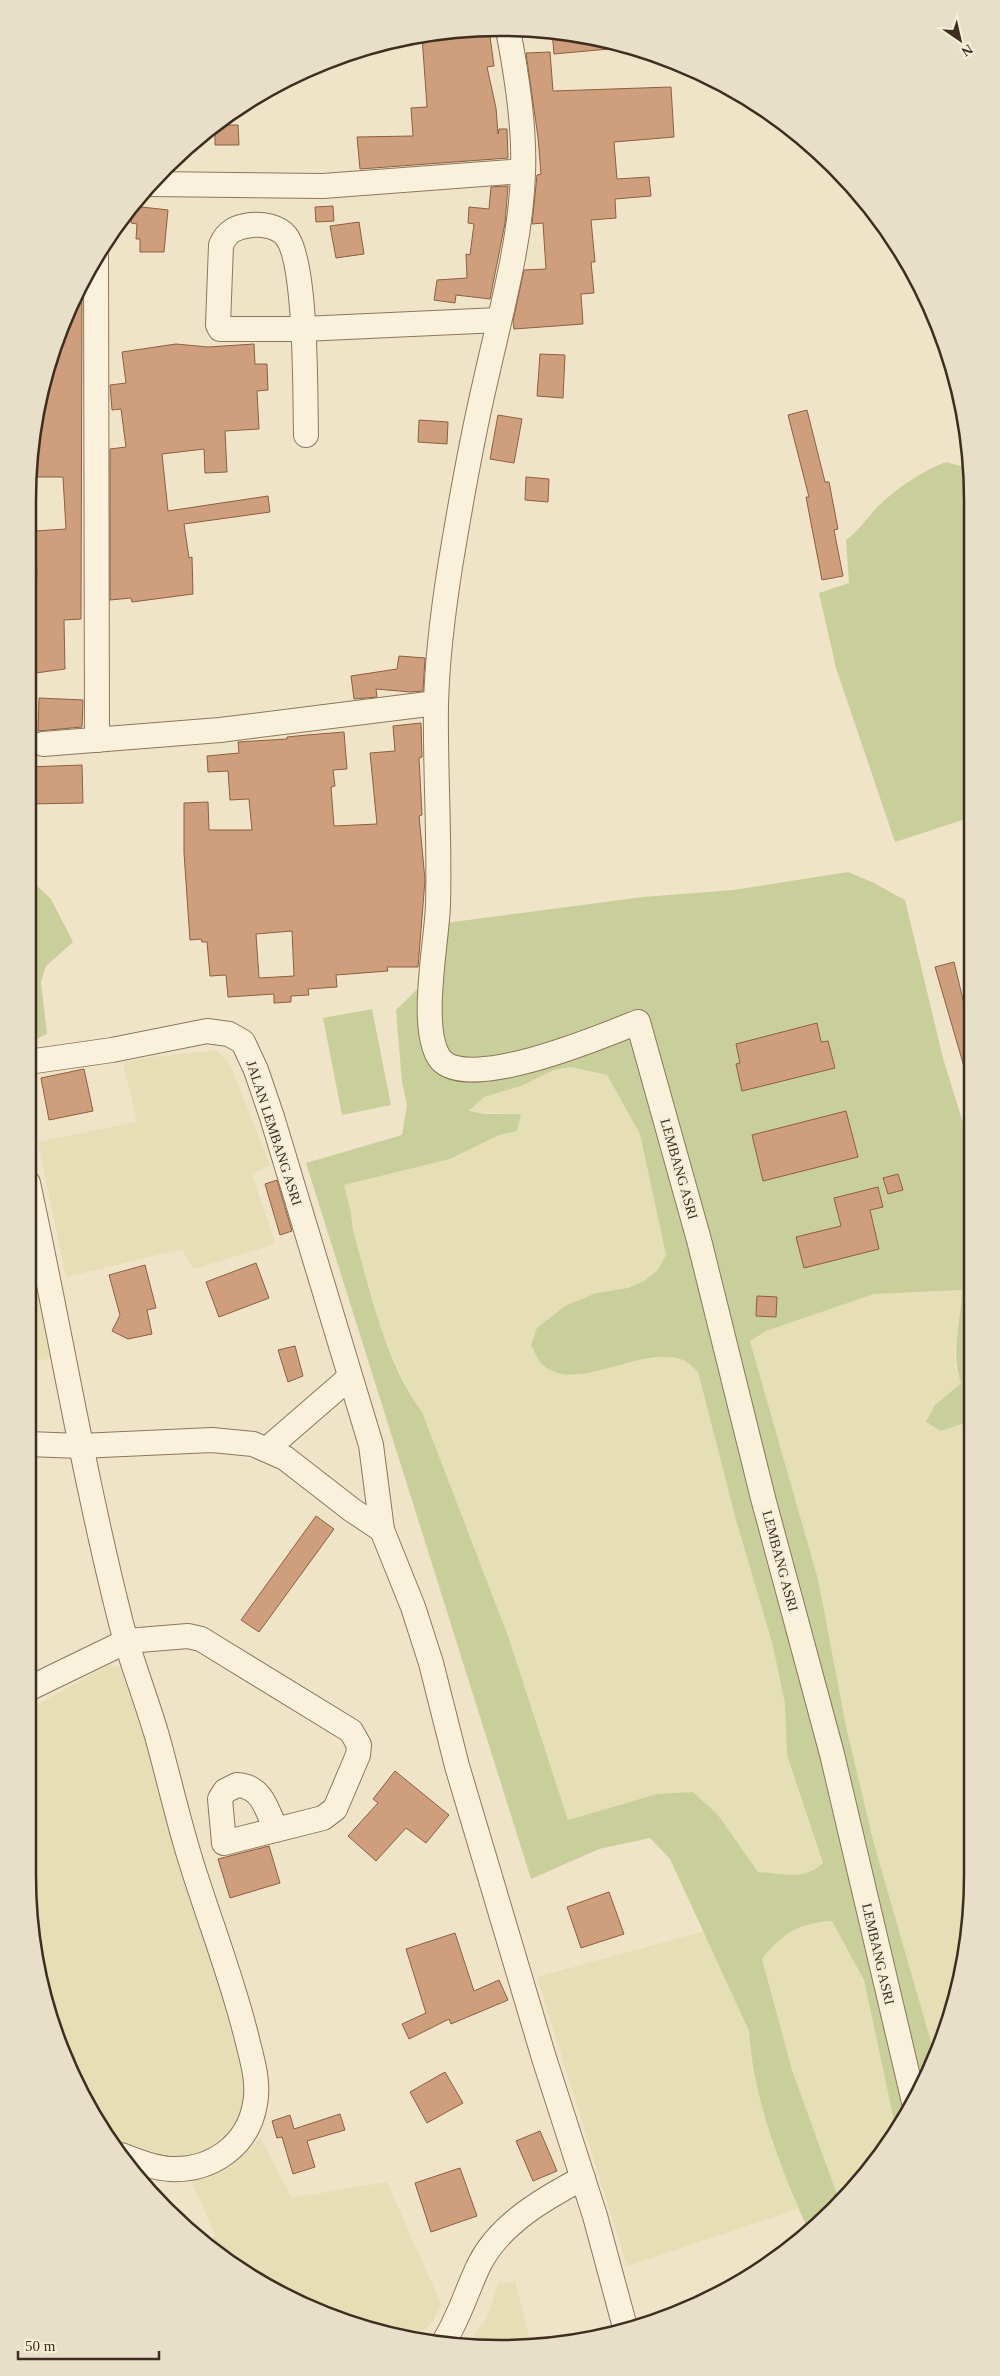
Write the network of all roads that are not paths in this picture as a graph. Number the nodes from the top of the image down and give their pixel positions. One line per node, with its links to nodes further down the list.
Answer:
1 (509, 36): 2 (street)
2 (524, 171): 3 (street); 5 (street)
3 (160, 184)
4 (96, 272): 9 (street)
5 (499, 320): 6 (street); 8 (street)
6 (303, 329): 6 (street); 7 (street)
7 (306, 435)
8 (436, 703): 9 (street); 21 (street, LEMBANG ASRI)
9 (97, 740): 10 (street)
10 (43, 744)
11 (36, 1061): 13 (street, JALAN LEMBANG ASRI)
12 (36, 1223): 15 (street)
13 (349, 1378): 16 (street); 17 (street)
14 (36, 1444): 15 (street)
15 (80, 1446): 16 (street); 18 (street)
16 (267, 1449): 17 (street)
17 (382, 1530): 23 (street)
18 (127, 1640): 19 (street); 20 (street); 22 (street)
19 (36, 1685)
20 (276, 1830)
21 (911, 2090)
22 (132, 2158)
23 (583, 2178): 24 (street); 25 (street)
24 (624, 2323)
25 (446, 2337)

